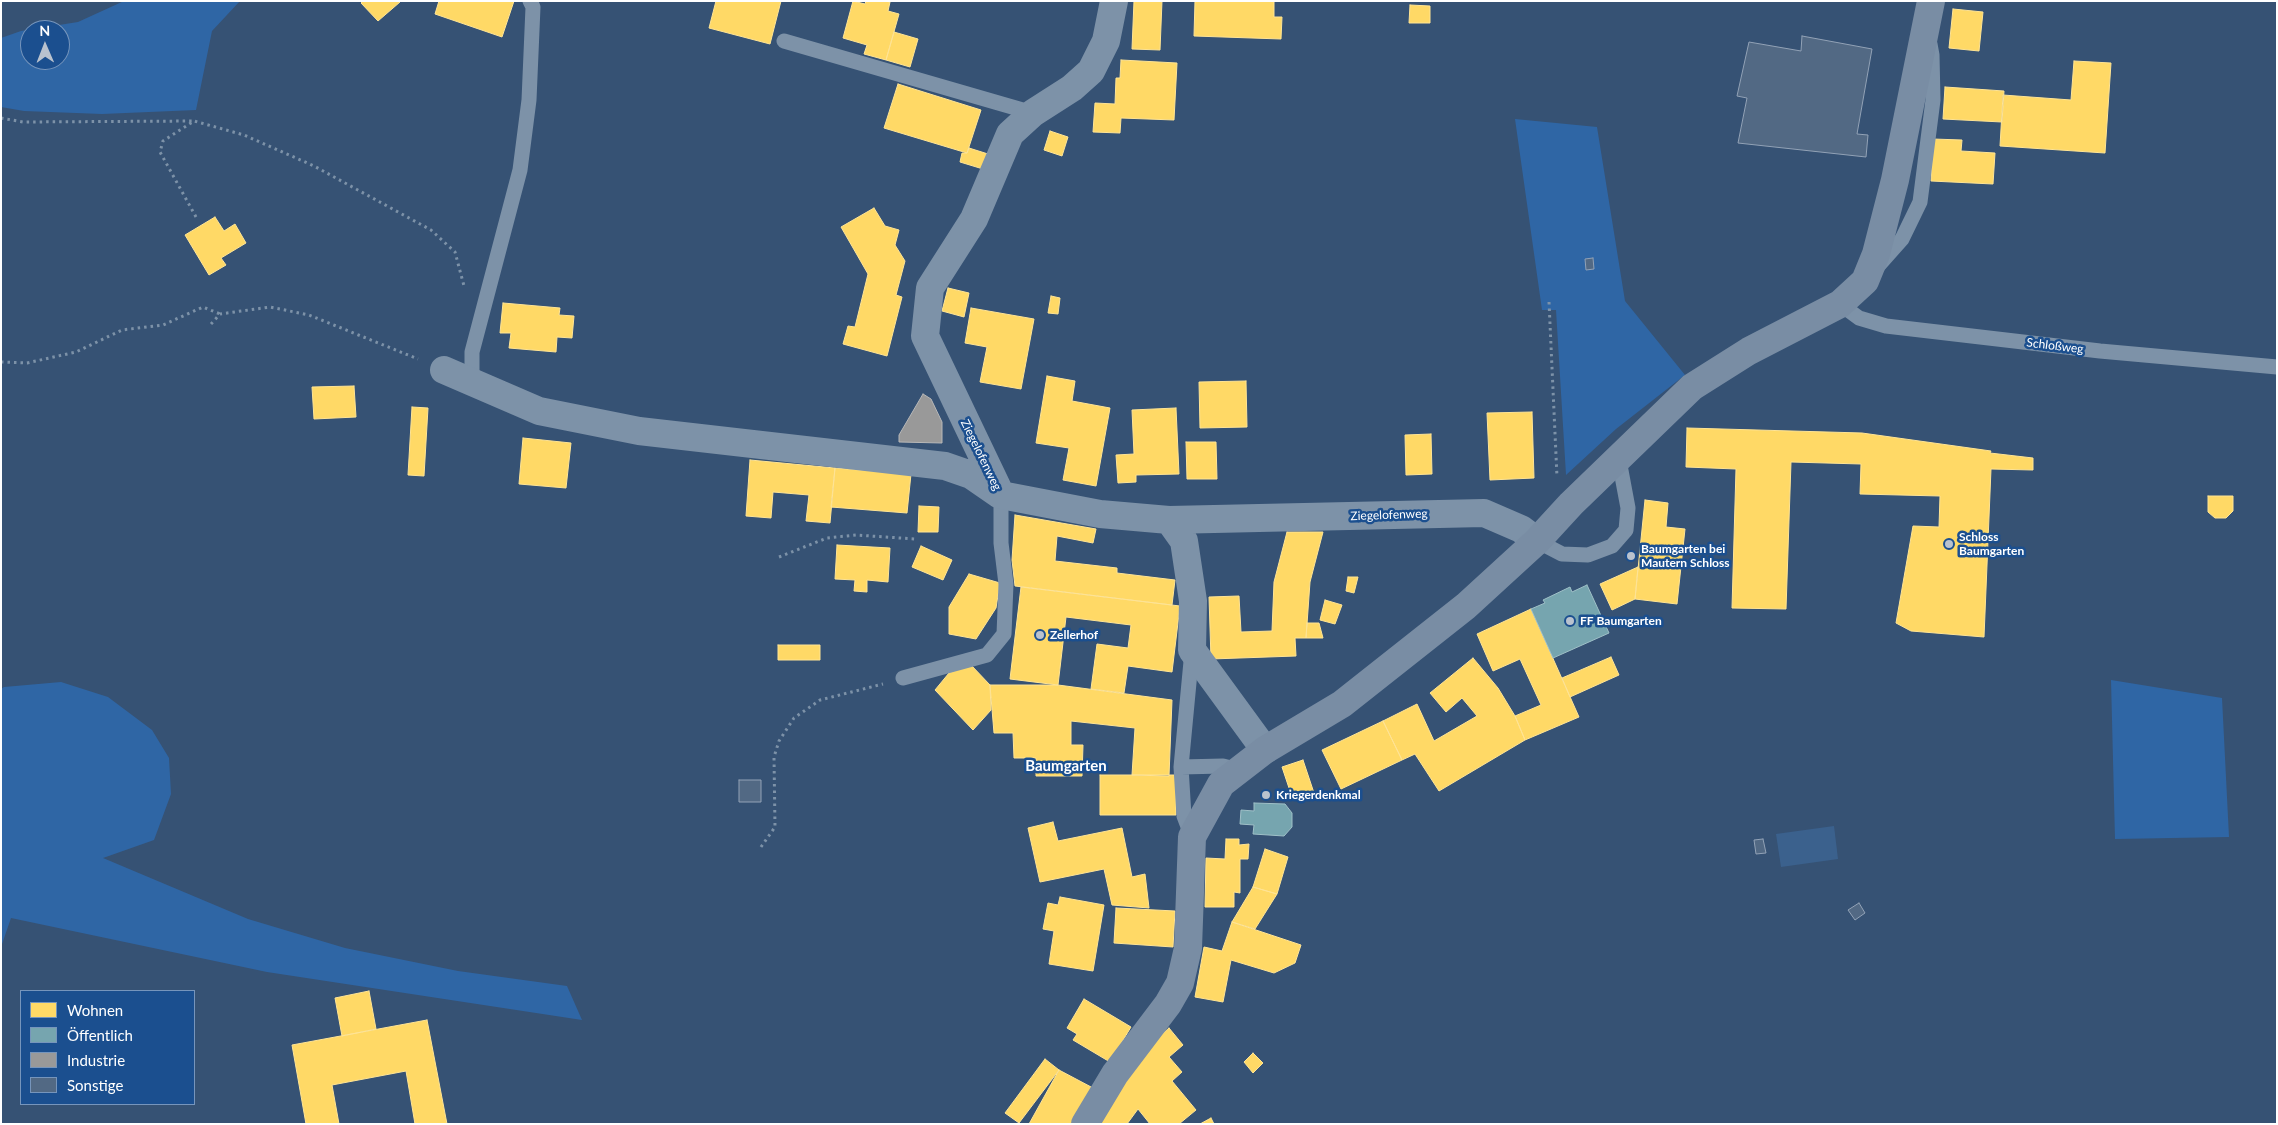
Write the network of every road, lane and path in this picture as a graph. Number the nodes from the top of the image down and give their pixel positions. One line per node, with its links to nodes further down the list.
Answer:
1 (530, 1): 17 (lane)
2 (1114, 1): 5 (street, Ziegelofenweg)
3 (1928, 14): 11 (street)
4 (784, 41): 5 (lane)
5 (1033, 113): 19 (street, Ziegelofenweg)
6 (1, 118): 7 (path)
7 (194, 121): 8 (path); 9 (path)
8 (196, 217)
9 (464, 293)
10 (1549, 302): 20 (path)
11 (1840, 304): 15 (lane, Schloßweg); 18 (street)
12 (220, 314): 13 (path); 14 (path); 16 (path)
13 (212, 324)
14 (1, 362)
15 (2277, 367)
16 (444, 370): 17 (street)
17 (472, 381): 19 (street)
18 (1619, 460): 20 (street); 23 (lane)
19 (1001, 496): 21 (street, Ziegelofenweg); 26 (lane)
20 (1571, 504): 23 (street)
21 (1169, 520): 23 (street, Ziegelofenweg); 25 (street)
22 (915, 539): 24 (path)
23 (1537, 541): 27 (street)
24 (779, 557)
25 (1192, 650): 27 (street); 28 (lane)
26 (903, 678): 31 (path)
27 (1265, 750): 29 (street)
28 (1182, 767): 29 (lane); 30 (lane)
29 (1240, 770): 30 (street)
30 (1192, 837): 32 (street)
31 (761, 847)
32 (1085, 1124)

